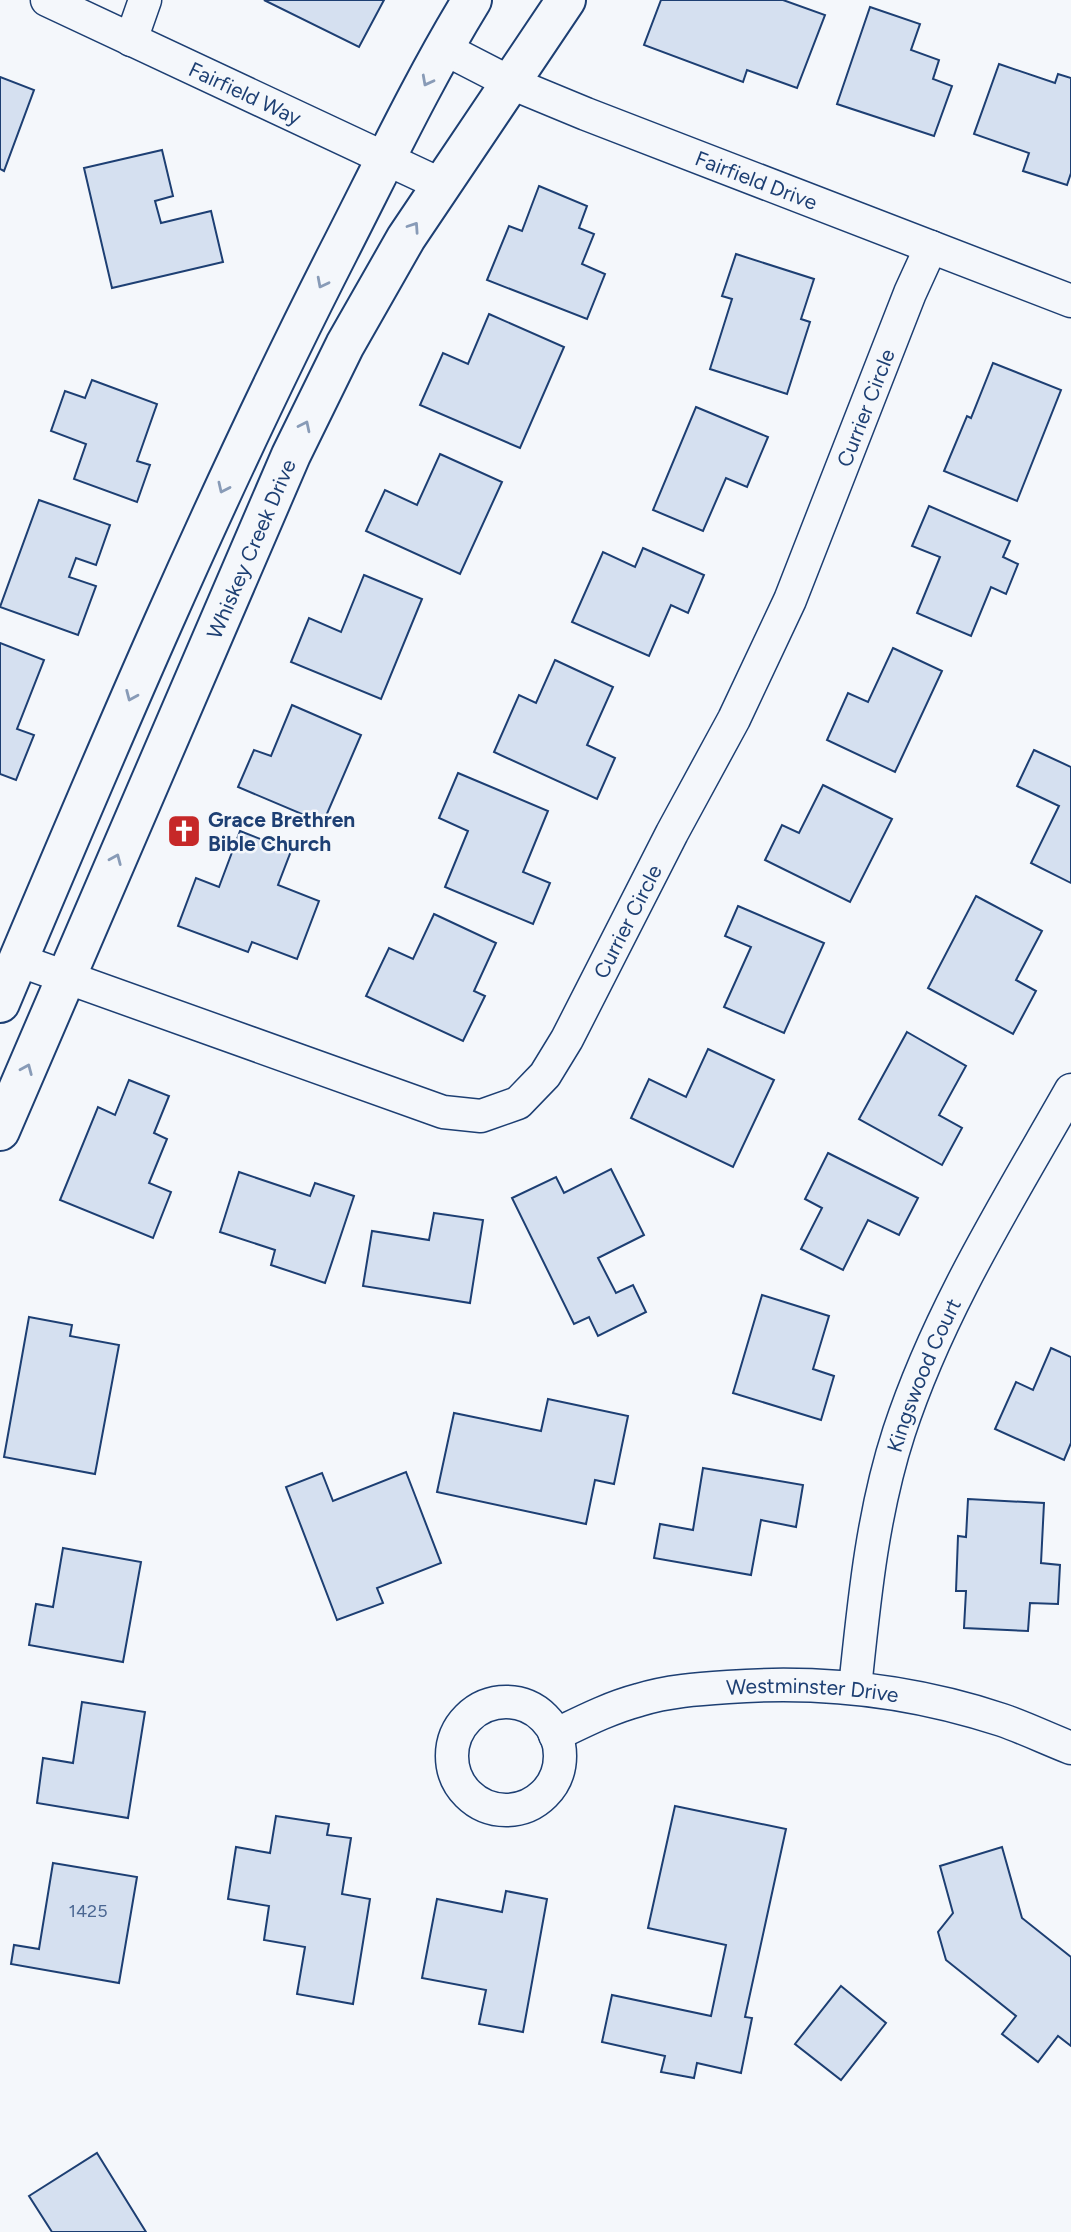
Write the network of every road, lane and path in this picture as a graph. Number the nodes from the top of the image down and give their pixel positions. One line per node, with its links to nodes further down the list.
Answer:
1 (47, 0): 5 (street, Fairfield Way)
2 (145, 0): 5 (street)
3 (472, 0): 6 (street)
4 (566, 0): 7 (street, Whiskey Creek Drive)
5 (131, 40): 8 (street, Fairfield Way)
6 (445, 49): 7 (street, Fairfield Drive); 8 (street, one-way to 8)
7 (511, 83): 9 (street, Whiskey Creek Drive); 10 (street, Fairfield Drive)
8 (386, 159): 9 (street, Fairfield Way); 12 (street, one-way to 12)
9 (442, 184): 13 (street, Whiskey Creek Drive, one-way to 9)
10 (931, 247): 11 (street, Fairfield Drive); 13 (street, Currier Circle)
11 (1071, 301)
12 (18, 960): 13 (street, Currier Circle); 14 (street)
13 (65, 978): 16 (street, Whiskey Creek Drive, one-way to 13)
14 (0, 1003)
15 (1071, 1090): 17 (street, Kingswood Court)
16 (0, 1131)
17 (855, 1688): 18 (street, Westminster Drive); 19 (street, Westminster Drive)
18 (555, 1735)
19 (1071, 1748)

